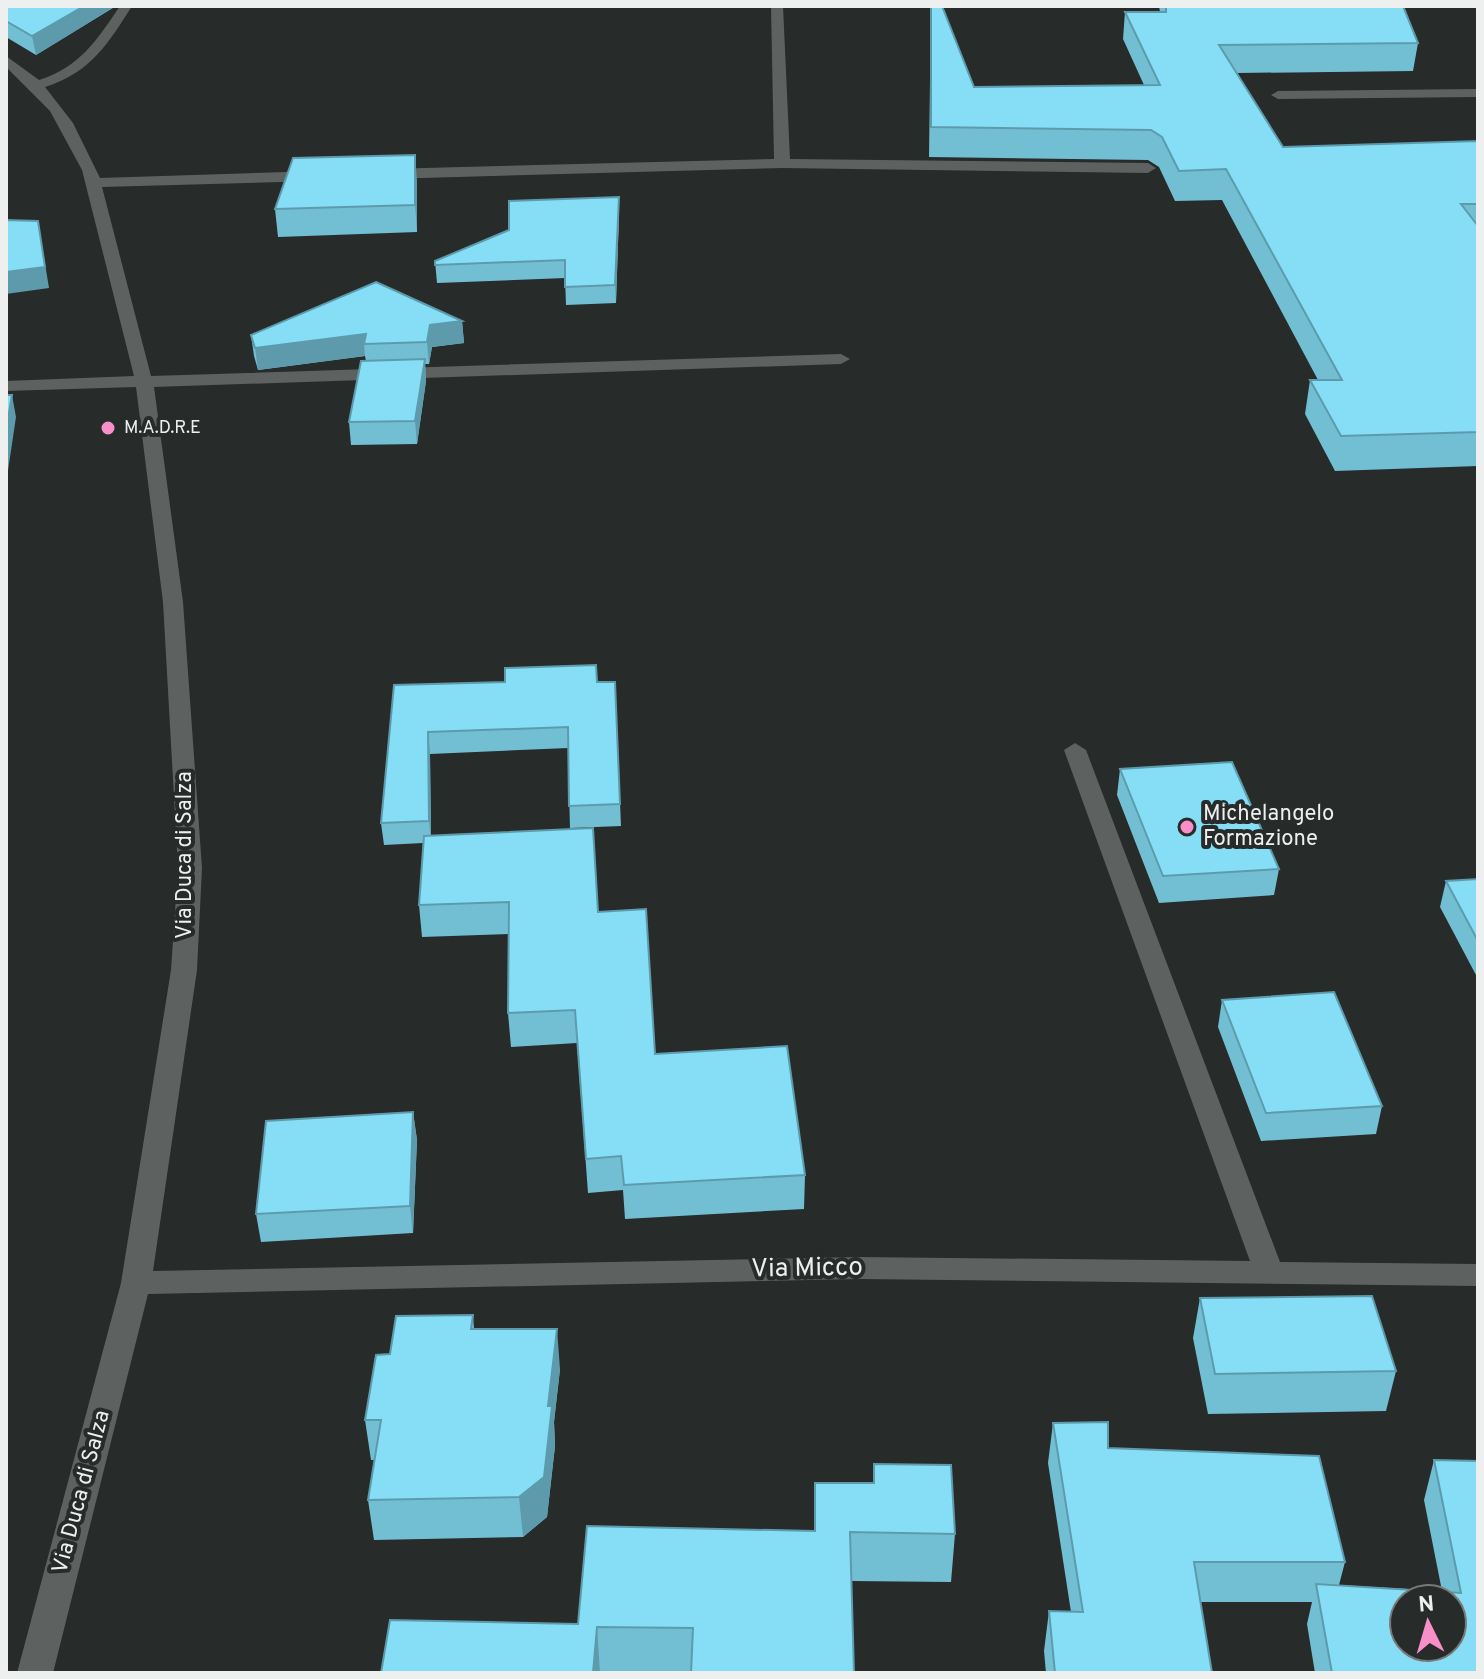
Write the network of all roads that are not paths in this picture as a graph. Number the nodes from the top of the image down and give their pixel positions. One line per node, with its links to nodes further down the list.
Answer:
1 (126, 6): 4 (street)
2 (777, 6): 7 (street)
3 (6, 60): 4 (street, Via Duca di Salza)
4 (39, 84): 11 (street, Via Duca di Salza)
5 (1478, 93): 6 (street)
6 (1278, 95)
7 (782, 163): 8 (street); 9 (street)
8 (1148, 168)
9 (363, 174)
10 (332, 175): 11 (street)
11 (93, 183): 13 (street, Via Duca di Salza)
12 (841, 359): 13 (street)
13 (144, 382): 14 (street); 18 (street, Via Duca di Salza)
14 (6, 386)
15 (1075, 750): 16 (street)
16 (1269, 1272): 17 (street, Via Micco); 18 (street, Via Micco)
17 (1478, 1275)
18 (136, 1283): 19 (street, Via Duca di Salza)
19 (35, 1673)

